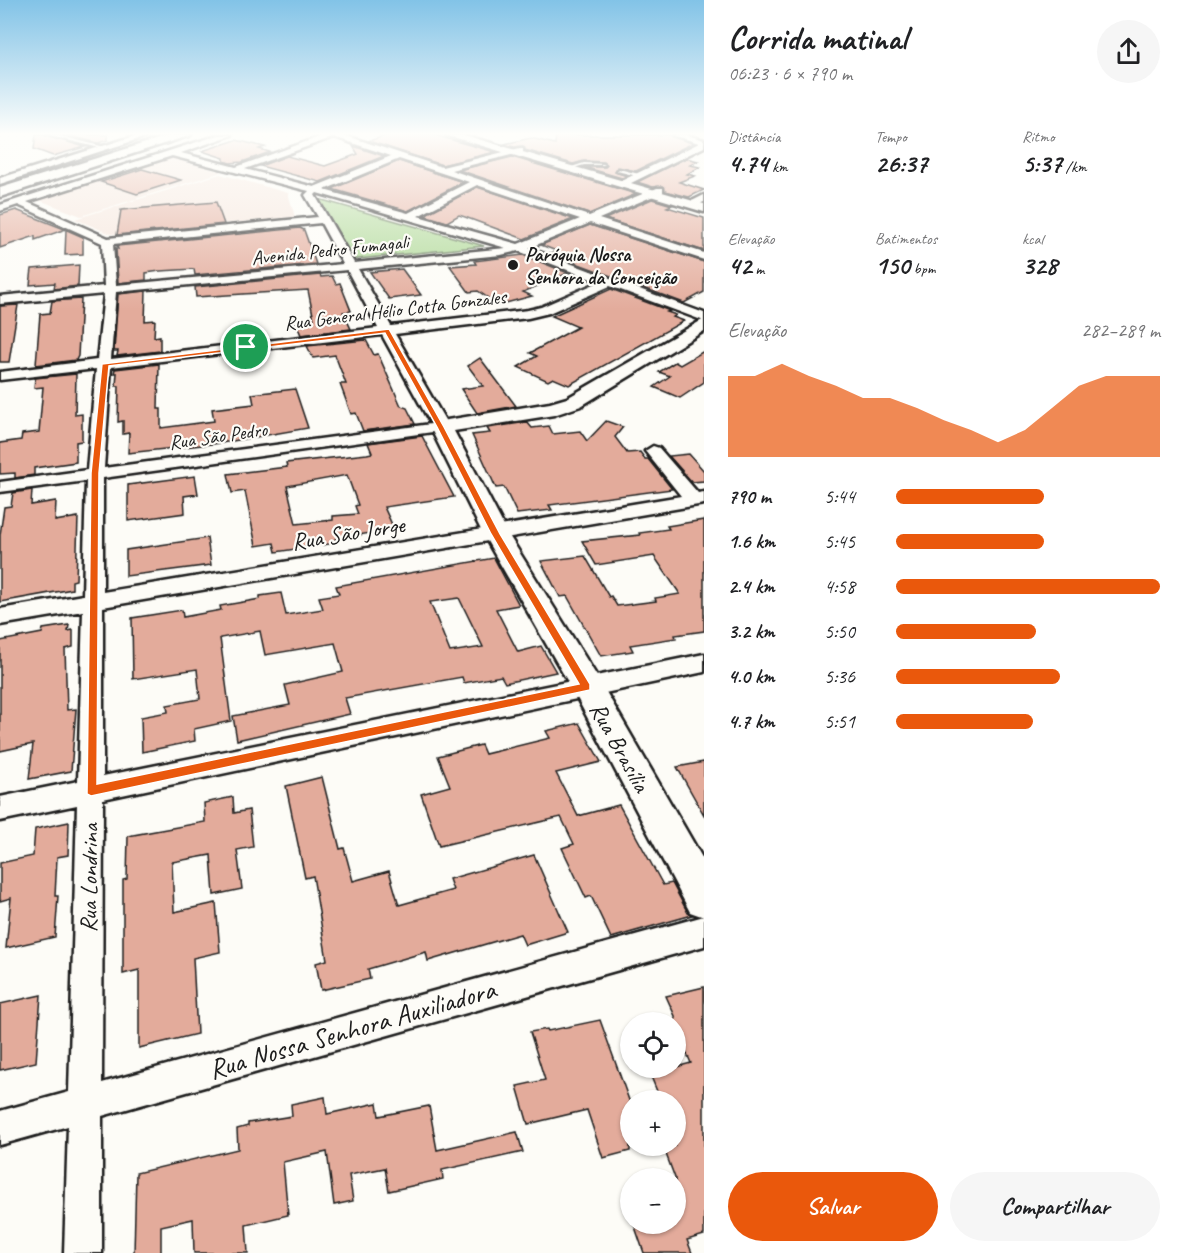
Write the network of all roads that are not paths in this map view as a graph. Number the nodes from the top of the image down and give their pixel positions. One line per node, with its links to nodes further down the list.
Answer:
1 (26, 193): 9 (highway)
2 (32, 193): 9 (street)
3 (312, 193): 13 (street, Rua Brasília)
4 (327, 193): 11 (street)
5 (454, 193): 11 (street)
6 (510, 193): 12 (street)
7 (653, 193): 12 (street, Avenida Pedro Fumagali)
8 (663, 193): 10 (street)
9 (6, 201): 14 (street)
10 (700, 203)
11 (408, 217): 15 (street)
12 (587, 219): 15 (street, Avenida Pedro Fumagali); 16 (street)
13 (323, 220): 14 (street); 17 (street, Rua Brasília)
14 (107, 241): 19 (street, Rua Londrina)
15 (519, 248): 17 (street, Avenida Pedro Fumagali); 18 (street)
16 (704, 257)
17 (349, 266): 19 (street, Avenida Pedro Fumagali); 23 (street, Rua Brasília)
18 (611, 281): 21 (street); 23 (street, Rua General Hélio Cotta Gonzales)
19 (110, 290): 20 (street, Avenida Pedro Fumagali); 24 (street, Rua Londrina)
20 (0, 300)
21 (704, 317)
22 (704, 324): 26 (street)
23 (386, 331): 24 (street, Rua General Hélio Cotta Gonzales); 26 (street, Rua Brasília)
24 (106, 364): 25 (street, Rua General Hélio Cotta Gonzales); 28 (street, Rua Londrina)
25 (0, 376)
26 (441, 427): 28 (street, Rua São Pedro); 31 (street, Rua Brasília)
27 (653, 451): 30 (street)
28 (95, 473): 29 (street, Rua São Pedro); 32 (street, Rua Londrina)
29 (0, 487)
30 (699, 499): 31 (street, Rua São Jorge)
31 (496, 534): 32 (street, Rua São Jorge); 35 (street, Rua Brasília)
32 (94, 600): 33 (street, Rua São Jorge); 36 (street, Rua Londrina)
33 (0, 616)
34 (704, 663): 35 (street)
35 (587, 687): 36 (street); 38 (street, Rua Brasília)
36 (91, 790): 37 (street); 40 (street, Rua Londrina)
37 (0, 809)
38 (704, 898)
39 (704, 931): 40 (street, Rua Nossa Senhora Auxiliadora)
40 (85, 1104): 41 (street, Rua Nossa Senhora Auxiliadora); 42 (street, Rua Londrina)
41 (0, 1128)
42 (83, 1253)

